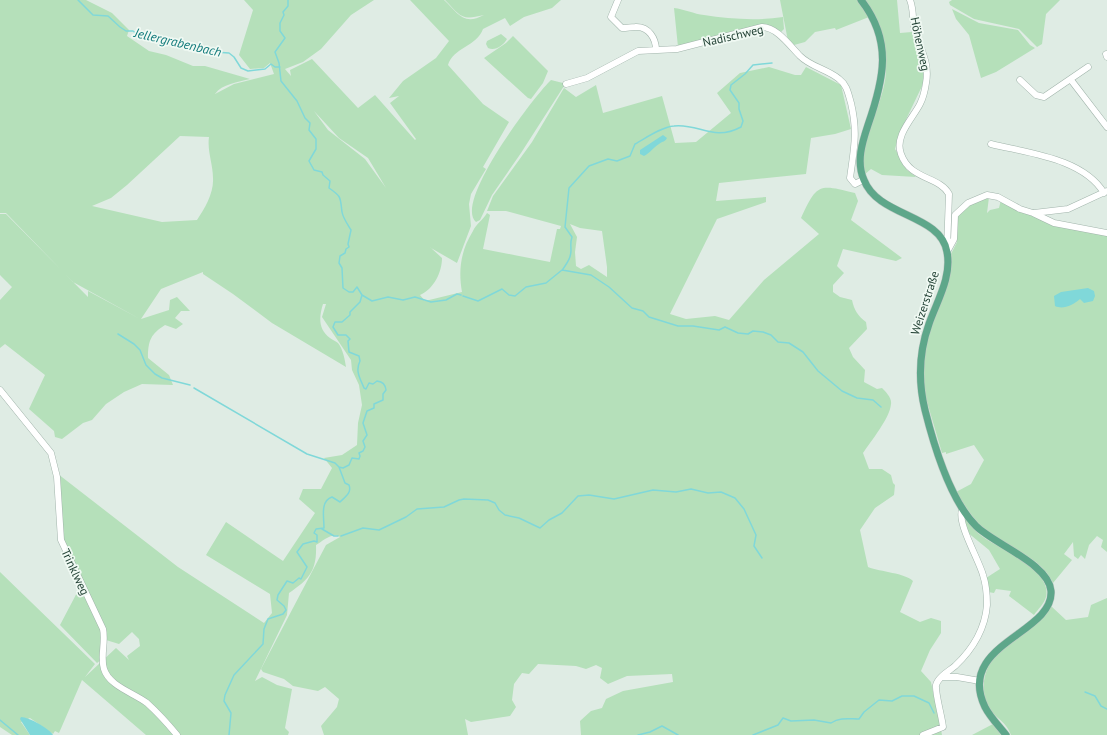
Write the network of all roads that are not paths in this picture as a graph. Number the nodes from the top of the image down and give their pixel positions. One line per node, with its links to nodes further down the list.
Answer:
1 (618, 0): 4 (street)
2 (861, 0): 11 (main road)
3 (910, 0): 15 (street, Höhenweg)
4 (656, 50): 8 (street, Nadischweg); 11 (street, Nadischweg)
5 (1088, 67): 7 (street)
6 (1020, 80): 7 (street)
7 (1071, 80): 9 (street)
8 (566, 84)
9 (1107, 126)
10 (991, 144): 12 (street)
11 (863, 180): 15 (main road)
12 (1105, 192): 13 (street)
13 (1033, 213): 14 (street); 15 (street)
14 (1107, 233)
15 (947, 250): 17 (main road, Weizerstraße)
16 (0, 390): 20 (street, Trinklweg)
17 (962, 510): 18 (street); 19 (main road, Weizerstraße)
18 (942, 677): 19 (street); 21 (street)
19 (980, 681): 22 (main road)
20 (177, 735)
21 (923, 735)
22 (1006, 735)

